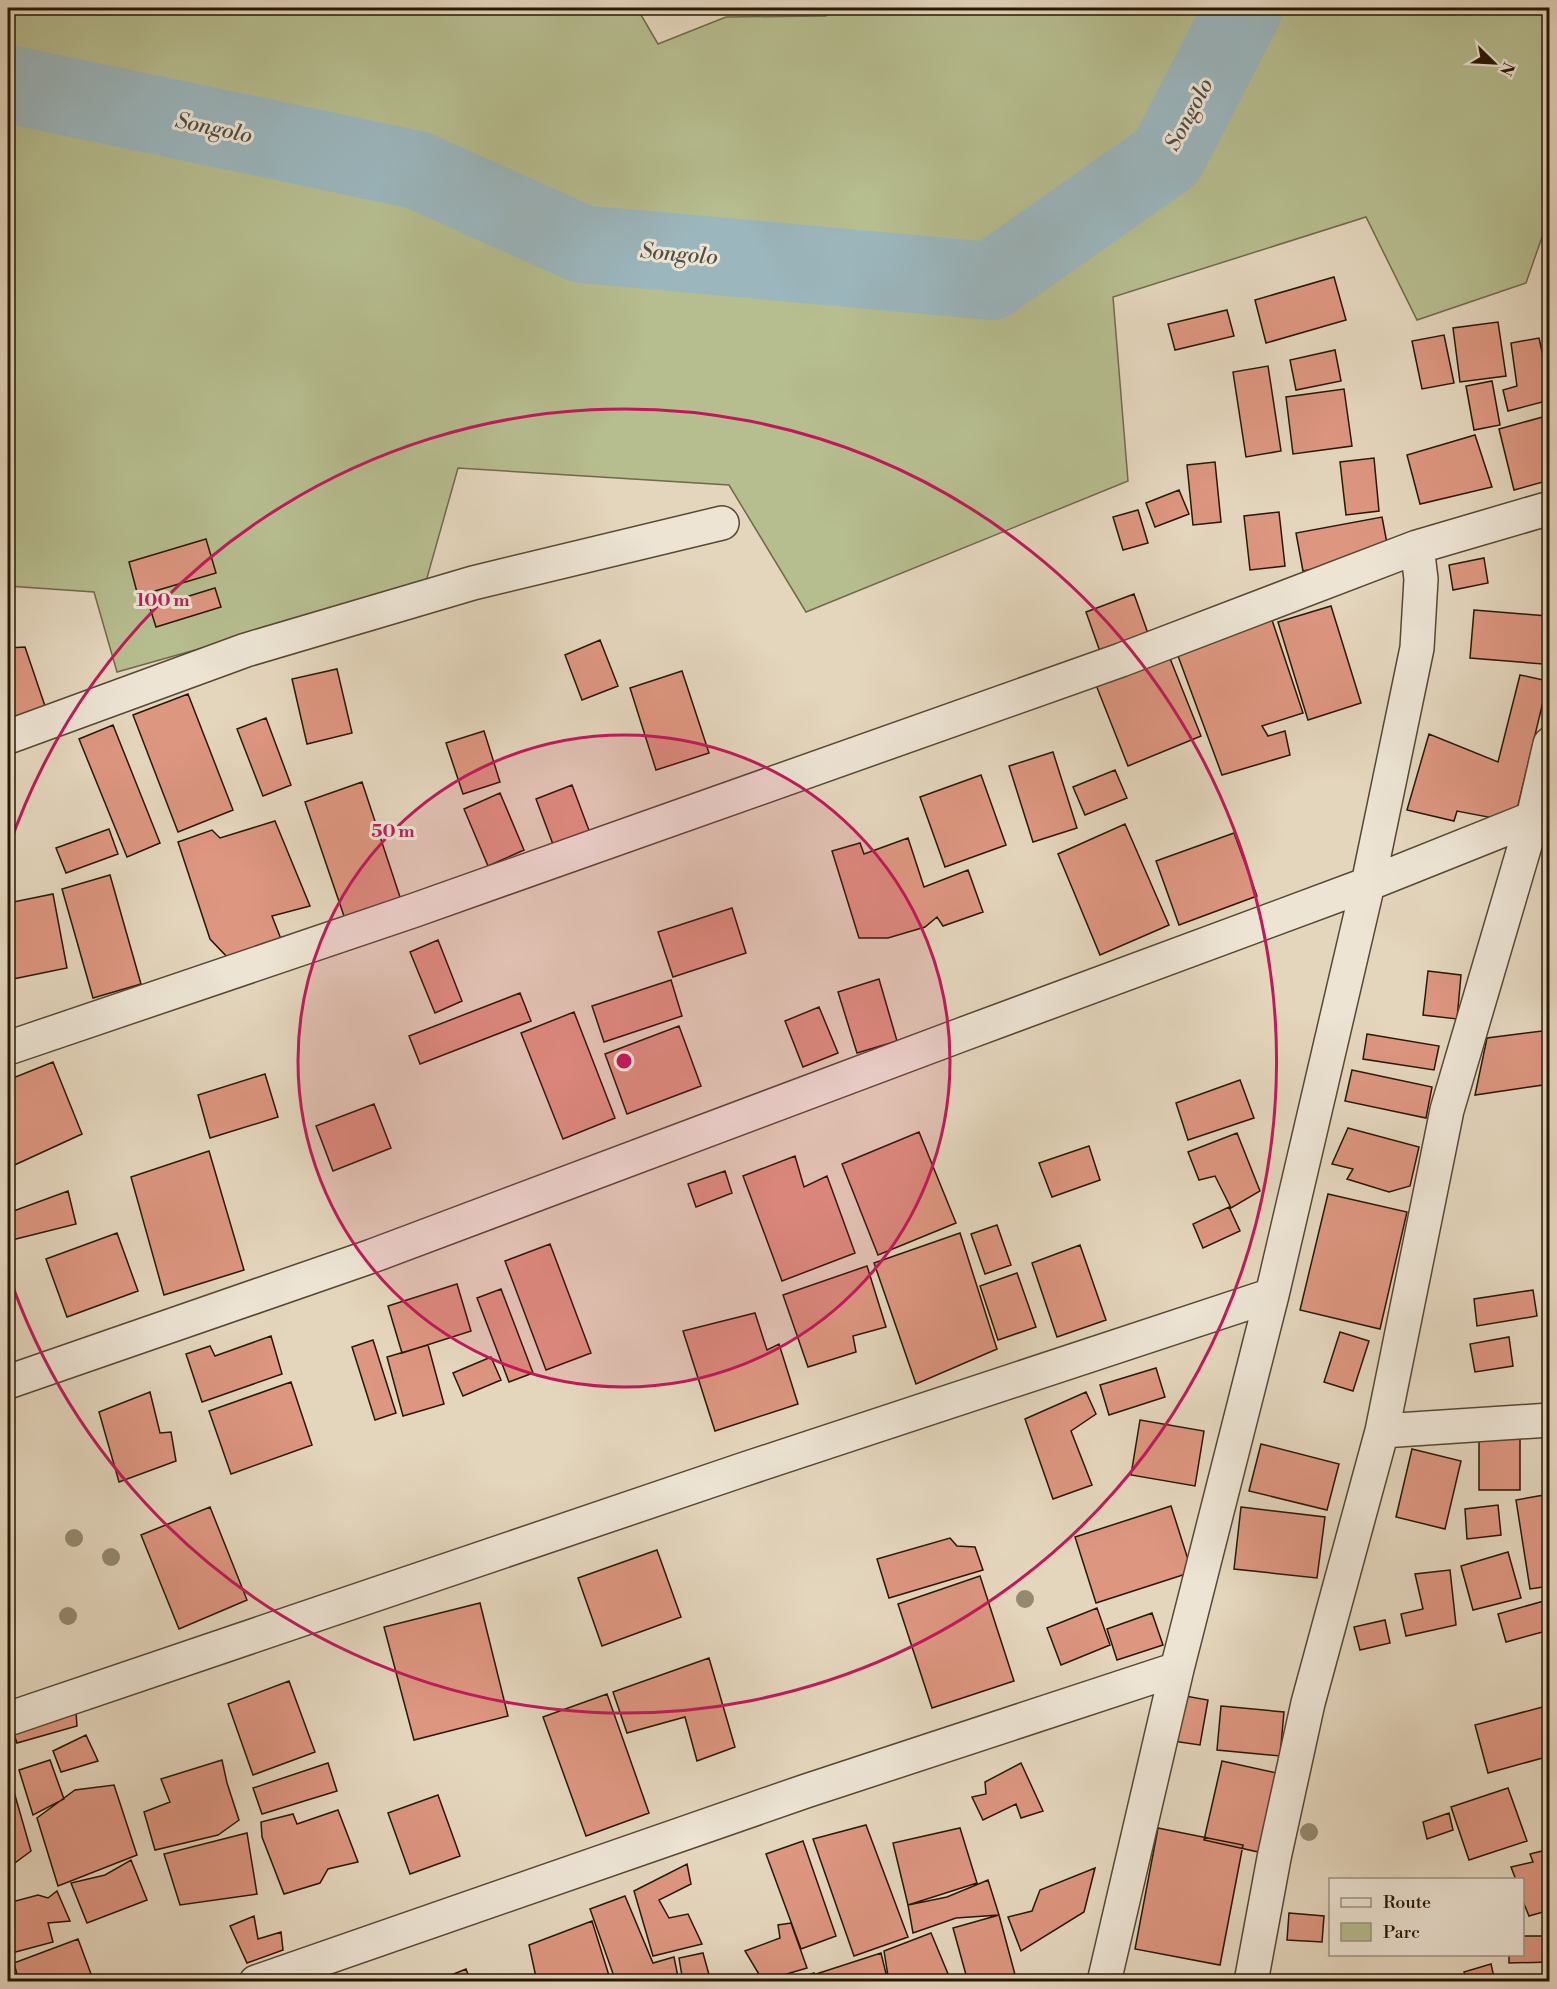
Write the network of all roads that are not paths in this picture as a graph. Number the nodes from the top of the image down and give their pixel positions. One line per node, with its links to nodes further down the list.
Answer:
1 (1550, 508): 3 (street)
2 (722, 523): 4 (street)
3 (1417, 548): 7 (street); 8 (street)
4 (8, 737)
5 (1550, 744): 6 (street)
6 (1533, 818): 7 (street); 12 (street)
7 (1368, 884): 9 (street); 10 (street)
8 (8, 1048)
9 (1272, 1295): 13 (street); 14 (street)
10 (8, 1382)
11 (1550, 1420): 12 (street)
12 (1382, 1431): 17 (street)
13 (1177, 1669): 15 (street); 16 (street)
14 (8, 1719)
15 (256, 1982)
16 (1104, 1982)
17 (1251, 1982)

